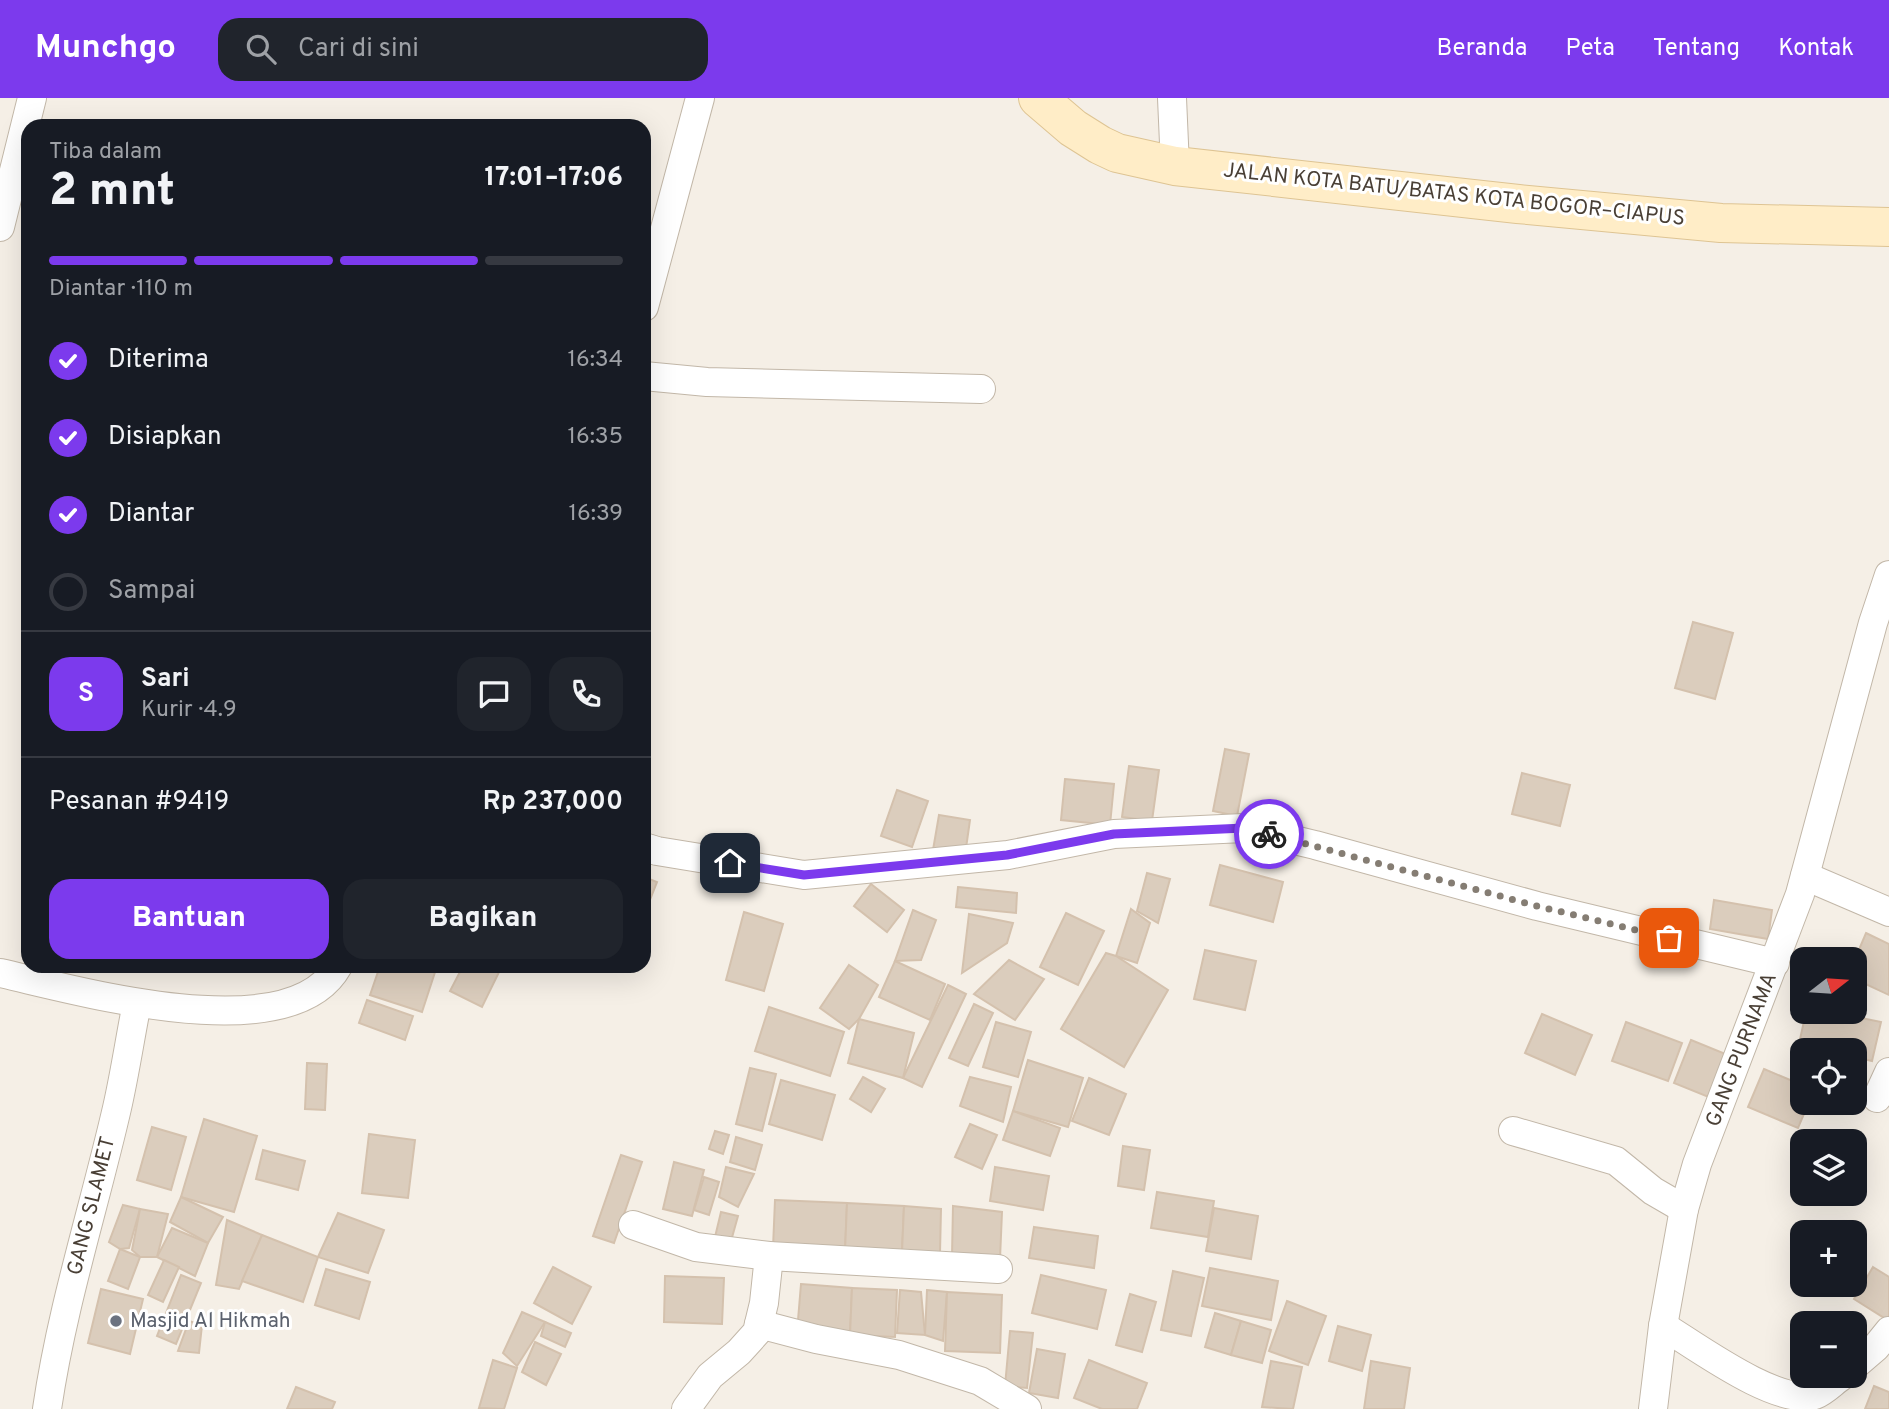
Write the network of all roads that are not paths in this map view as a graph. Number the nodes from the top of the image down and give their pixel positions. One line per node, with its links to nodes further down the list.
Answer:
1 (32, 98): 5 (street)
2 (700, 98): 10 (street)
3 (1038, 98): 7 (main road, JALAN KOTA BATU/BATAS KOTA BOGOR–CIAPUS)
4 (1171, 98): 7 (street)
5 (27, 119)
6 (21, 142): 8 (street)
7 (1175, 166): 9 (main road, JALAN KOTA BATU/BATAS KOTA BOGOR–CIAPUS)
8 (0, 227)
9 (1889, 227)
10 (651, 281)
11 (651, 377): 12 (street)
12 (981, 389)
13 (1889, 575): 15 (street, GANG PURNAMA)
14 (651, 849): 17 (street)
15 (1805, 876): 16 (street); 17 (street, GANG PURNAMA)
16 (1889, 912)
17 (1775, 963): 24 (street, GANG PURNAMA)
18 (0, 973): 20 (street)
19 (334, 973): 20 (street)
20 (137, 1003): 33 (street, GANG SLAMET)
21 (1889, 1072): 22 (street)
22 (1877, 1098)
23 (1513, 1131): 24 (street)
24 (1684, 1209): 29 (street, GANG PURNAMA)
25 (633, 1225): 26 (street)
26 (769, 1256): 27 (street); 28 (street)
27 (998, 1269)
28 (759, 1324): 34 (street); 35 (street)
29 (1663, 1326): 32 (street); 36 (street, GANG PURNAMA)
30 (1889, 1331): 31 (street)
31 (1867, 1355)
32 (1826, 1388)
33 (47, 1409)
34 (686, 1409)
35 (1027, 1409)
36 (1653, 1409)

